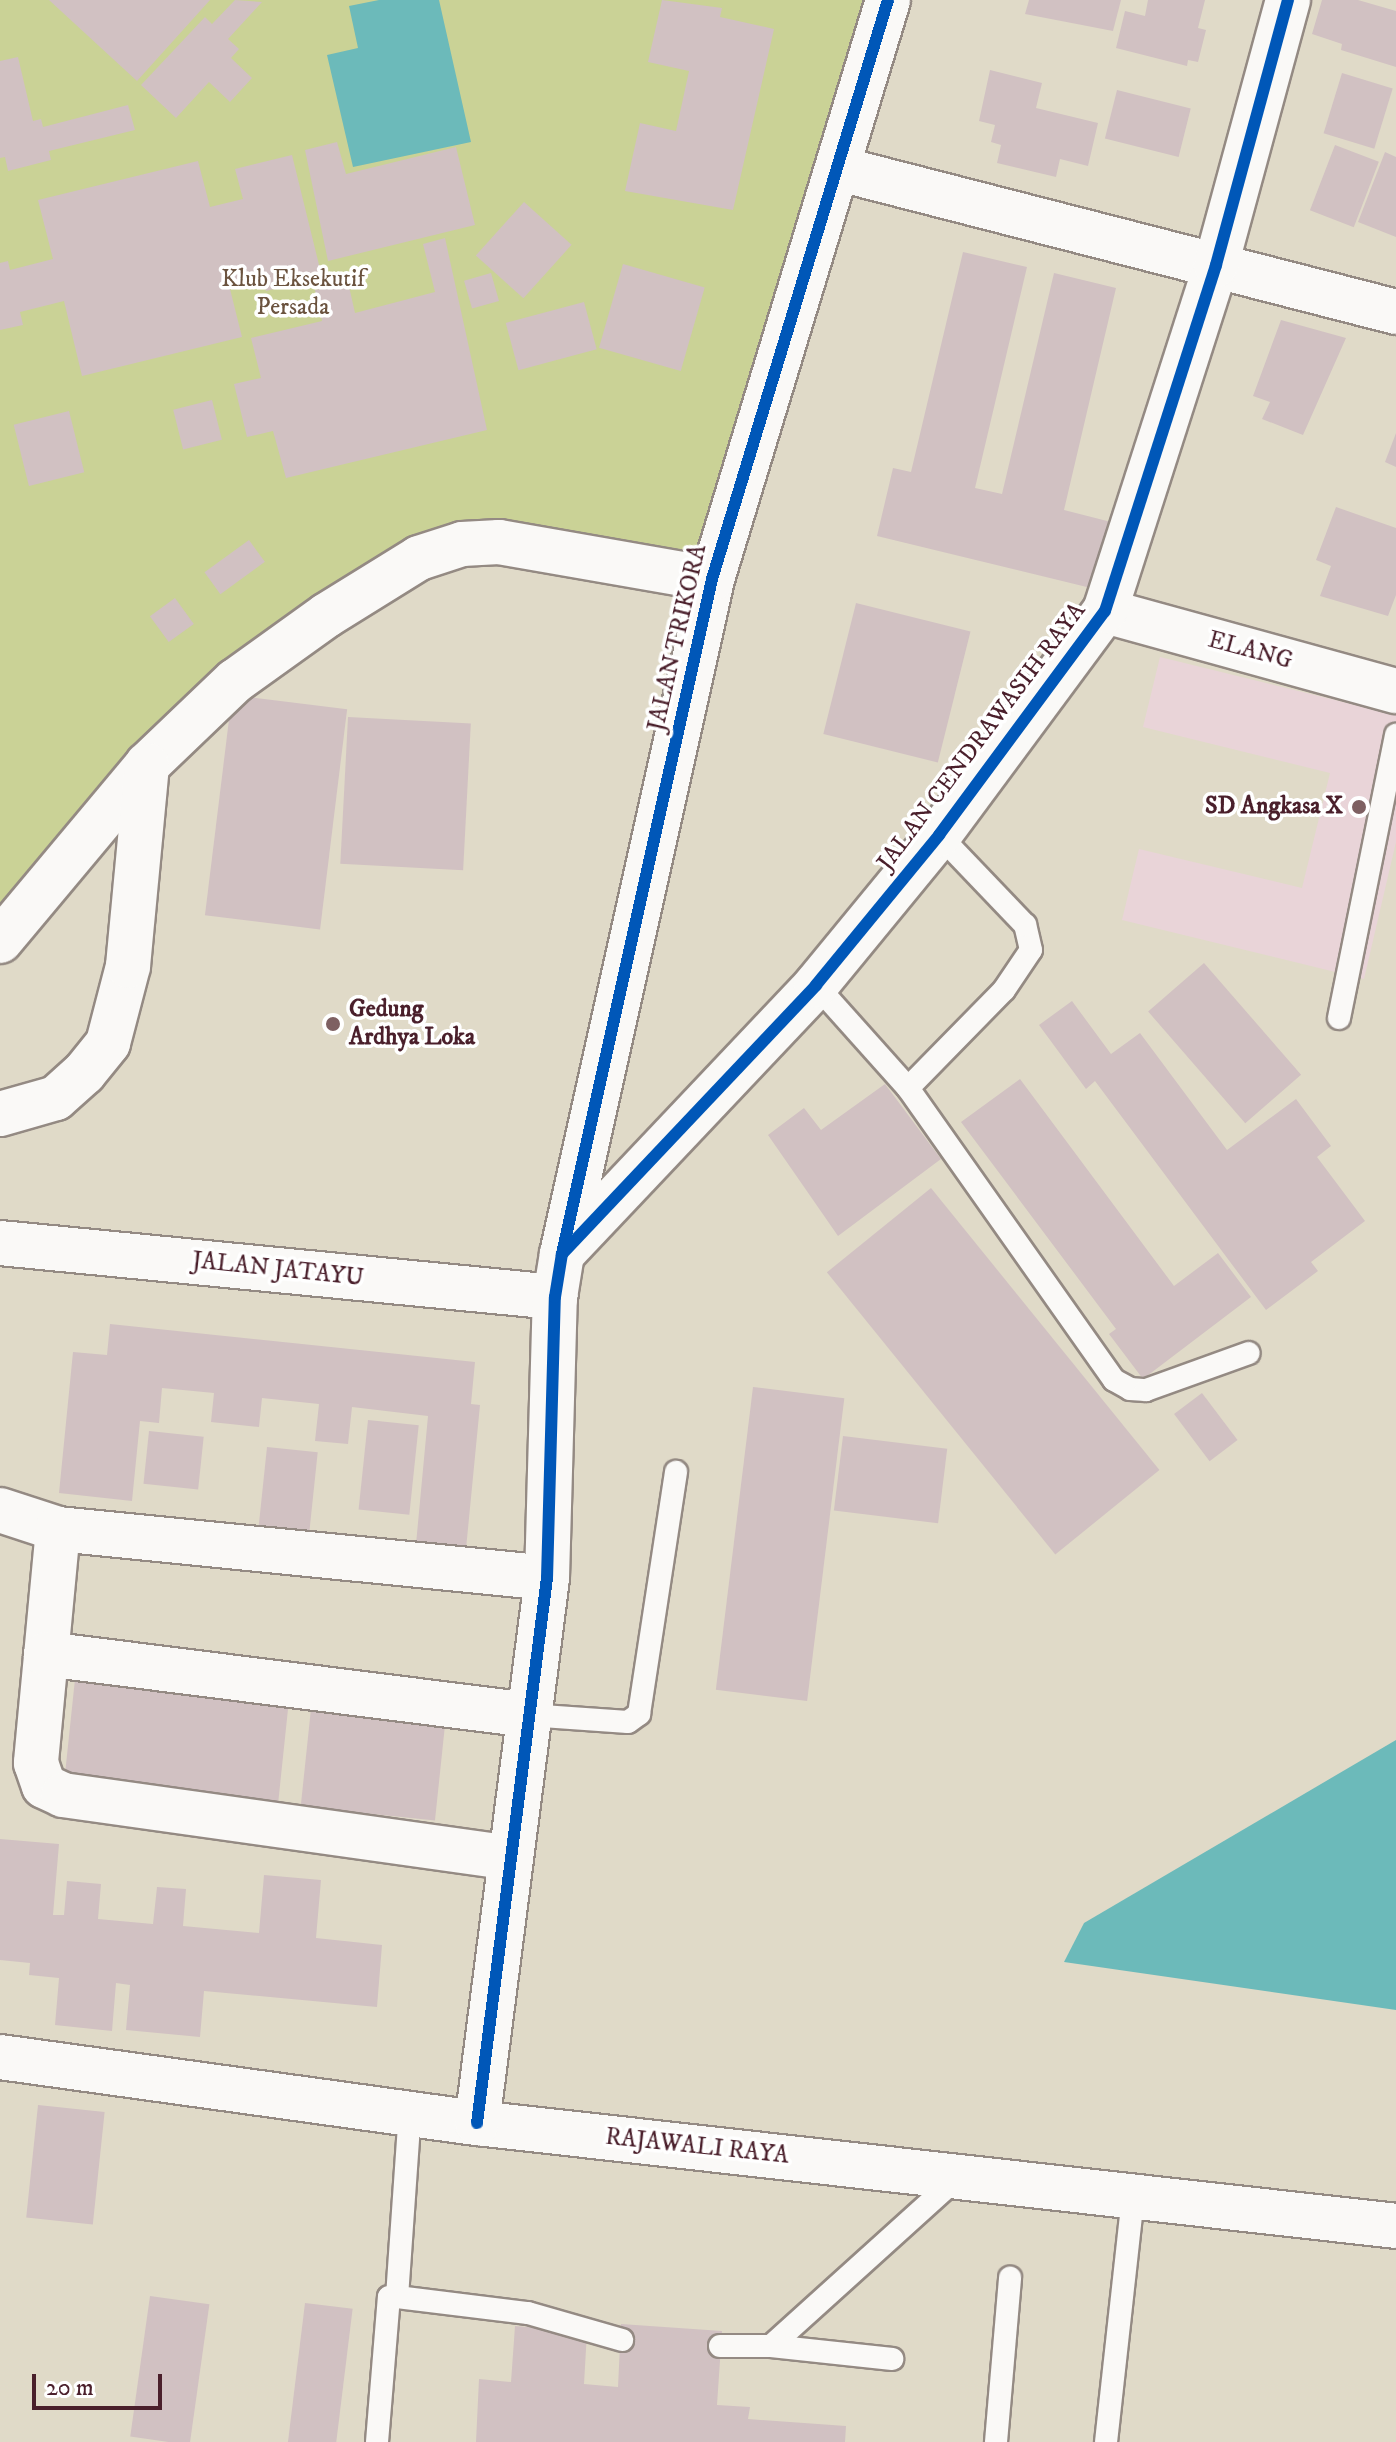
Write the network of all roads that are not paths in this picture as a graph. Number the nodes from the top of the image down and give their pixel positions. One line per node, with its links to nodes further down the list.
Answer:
1 (888, 0): 3 (street, JALAN TRIKORA)
2 (1288, 0): 4 (street, JALAN CENDRAWASIH RAYA)
3 (840, 169): 4 (street); 6 (street, JALAN TRIKORA)
4 (1216, 265): 5 (street); 7 (street, JALAN CENDRAWASIH RAYA)
5 (1396, 312)
6 (712, 579): 10 (street); 18 (street, JALAN TRIKORA)
7 (1105, 611): 8 (street, ELANG); 11 (street, JALAN CENDRAWASIH RAYA)
8 (1396, 691)
9 (1396, 735): 14 (lane)
10 (147, 765): 12 (street); 16 (street)
11 (939, 835): 13 (street, JALAN CENDRAWASIH RAYA); 15 (lane)
12 (0, 941)
13 (816, 985): 15 (lane); 18 (street, JALAN CENDRAWASIH RAYA)
14 (1339, 1018)
15 (908, 1088): 20 (lane)
16 (0, 1114)
17 (0, 1243): 19 (street, JALAN JATAYU)
18 (562, 1254): 19 (street, JALAN TRIKORA)
19 (555, 1297): 24 (street, JALAN TRIKORA)
20 (1249, 1353)
21 (676, 1472): 26 (lane)
22 (0, 1510): 23 (street)
23 (58, 1529): 24 (street); 25 (street)
24 (547, 1578): 26 (street, JALAN TRIKORA)
25 (46, 1654): 26 (street); 27 (street)
26 (528, 1715): 27 (street, JALAN TRIKORA)
27 (510, 1858): 30 (street, JALAN TRIKORA)
28 (0, 2057): 29 (street, RAJAWALI RAYA)
29 (410, 2113): 30 (street, RAJAWALI RAYA); 35 (lane)
30 (477, 2123): 31 (street, RAJAWALI RAYA)
31 (959, 2176): 32 (street, RAJAWALI RAYA); 38 (lane)
32 (1133, 2198): 33 (street, RAJAWALI RAYA); 42 (lane)
33 (1396, 2226)
34 (1010, 2278): 41 (lane)
35 (397, 2297): 36 (lane); 40 (lane)
36 (622, 2340)
37 (720, 2346): 38 (lane)
38 (771, 2346): 39 (lane)
39 (892, 2359)
40 (377, 2442)
41 (996, 2442)
42 (1106, 2442)

